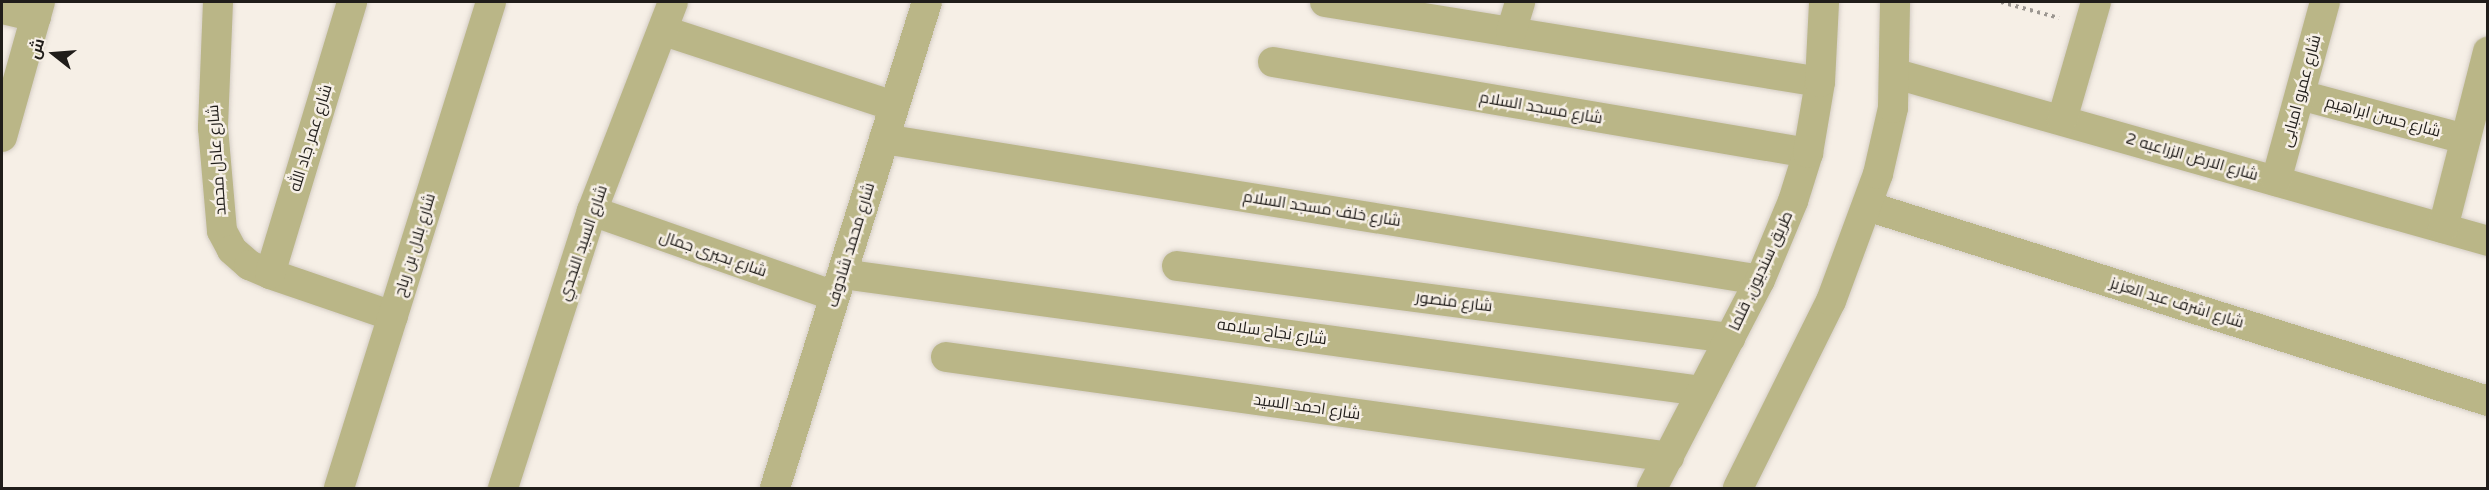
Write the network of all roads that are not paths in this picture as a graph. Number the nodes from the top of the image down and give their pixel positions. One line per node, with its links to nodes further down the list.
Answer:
1 (218, 2): 33 (street, شارع عادل محمد)
2 (352, 2): 33 (street, شارع عمر جاد الله)
3 (491, 2): 36 (street, شارع بلال بن رباح)
4 (673, 2): 14 (street, شارع السيد النجدي)
5 (927, 2): 21 (street, شارع محمد شادوف)
6 (1325, 2): 15 (street)
7 (1520, 2): 15 (street)
8 (1824, 2): 19 (street, طريق سنديون, قلما)
9 (1895, 2): 18 (street)
10 (2325, 2): 20 (street, شارع عمرو امبابى)
11 (2, 9): 12 (street)
12 (38, 9): 23 (street)
13 (2092, 14): 22 (street)
14 (664, 31): 21 (street); 29 (street, شارع السيد النجدي)
15 (1511, 32): 19 (street)
16 (2487, 52): 25 (street)
17 (1273, 62): 26 (street, شارع مسجد السلام)
18 (1896, 74): 22 (street, شارع الارض الزراعيه 2); 28 (street)
19 (1820, 82): 26 (street, طريق سنديون, قلما)
20 (2300, 95): 25 (street, شارع حسن ابراهيم); 27 (street, شارع عمرو امبابى)
21 (894, 106): 24 (street, شارع محمد شادوف)
22 (2062, 120): 27 (street, شارع الارض الزراعيه 2)
23 (2, 137)
24 (884, 139): 34 (street, شارع خلف مسجد السلام); 35 (street, شارع محمد شادوف)
25 (2465, 139): 30 (street)
26 (1809, 153): 34 (street, طريق سنديون, قلما)
27 (2276, 181): 30 (street, شارع الارض الزراعيه 2)
28 (1867, 206): 40 (street, شارع اشرف عبد العزيز); 46 (street)
29 (592, 211): 35 (street, شارع بحيرى جمال); 43 (street, شارع السيد النجدي)
30 (2443, 228): 31 (street, شارع الارض الزراعيه 2)
31 (2487, 241)
32 (1177, 266): 37 (street, شارع منصور)
33 (270, 274): 36 (street, شارع عادل محمد)
34 (1760, 280): 37 (street, طريق سنديون, قلما)
35 (838, 285): 39 (street, شارع نجاح سلامه); 44 (street, شارع محمد شادوف)
36 (393, 316): 42 (street, شارع بلال بن رباح)
37 (1730, 338): 39 (street, طريق سنديون, قلما)
38 (945, 357): 41 (street, شارع احمد السيد)
39 (1702, 391): 41 (street, طريق سنديون, قلما)
40 (2487, 401)
41 (1670, 457): 45 (street, طريق سنديون, قلما)
42 (339, 489)
43 (503, 489)
44 (775, 489)
45 (1652, 489)
46 (1738, 489)

